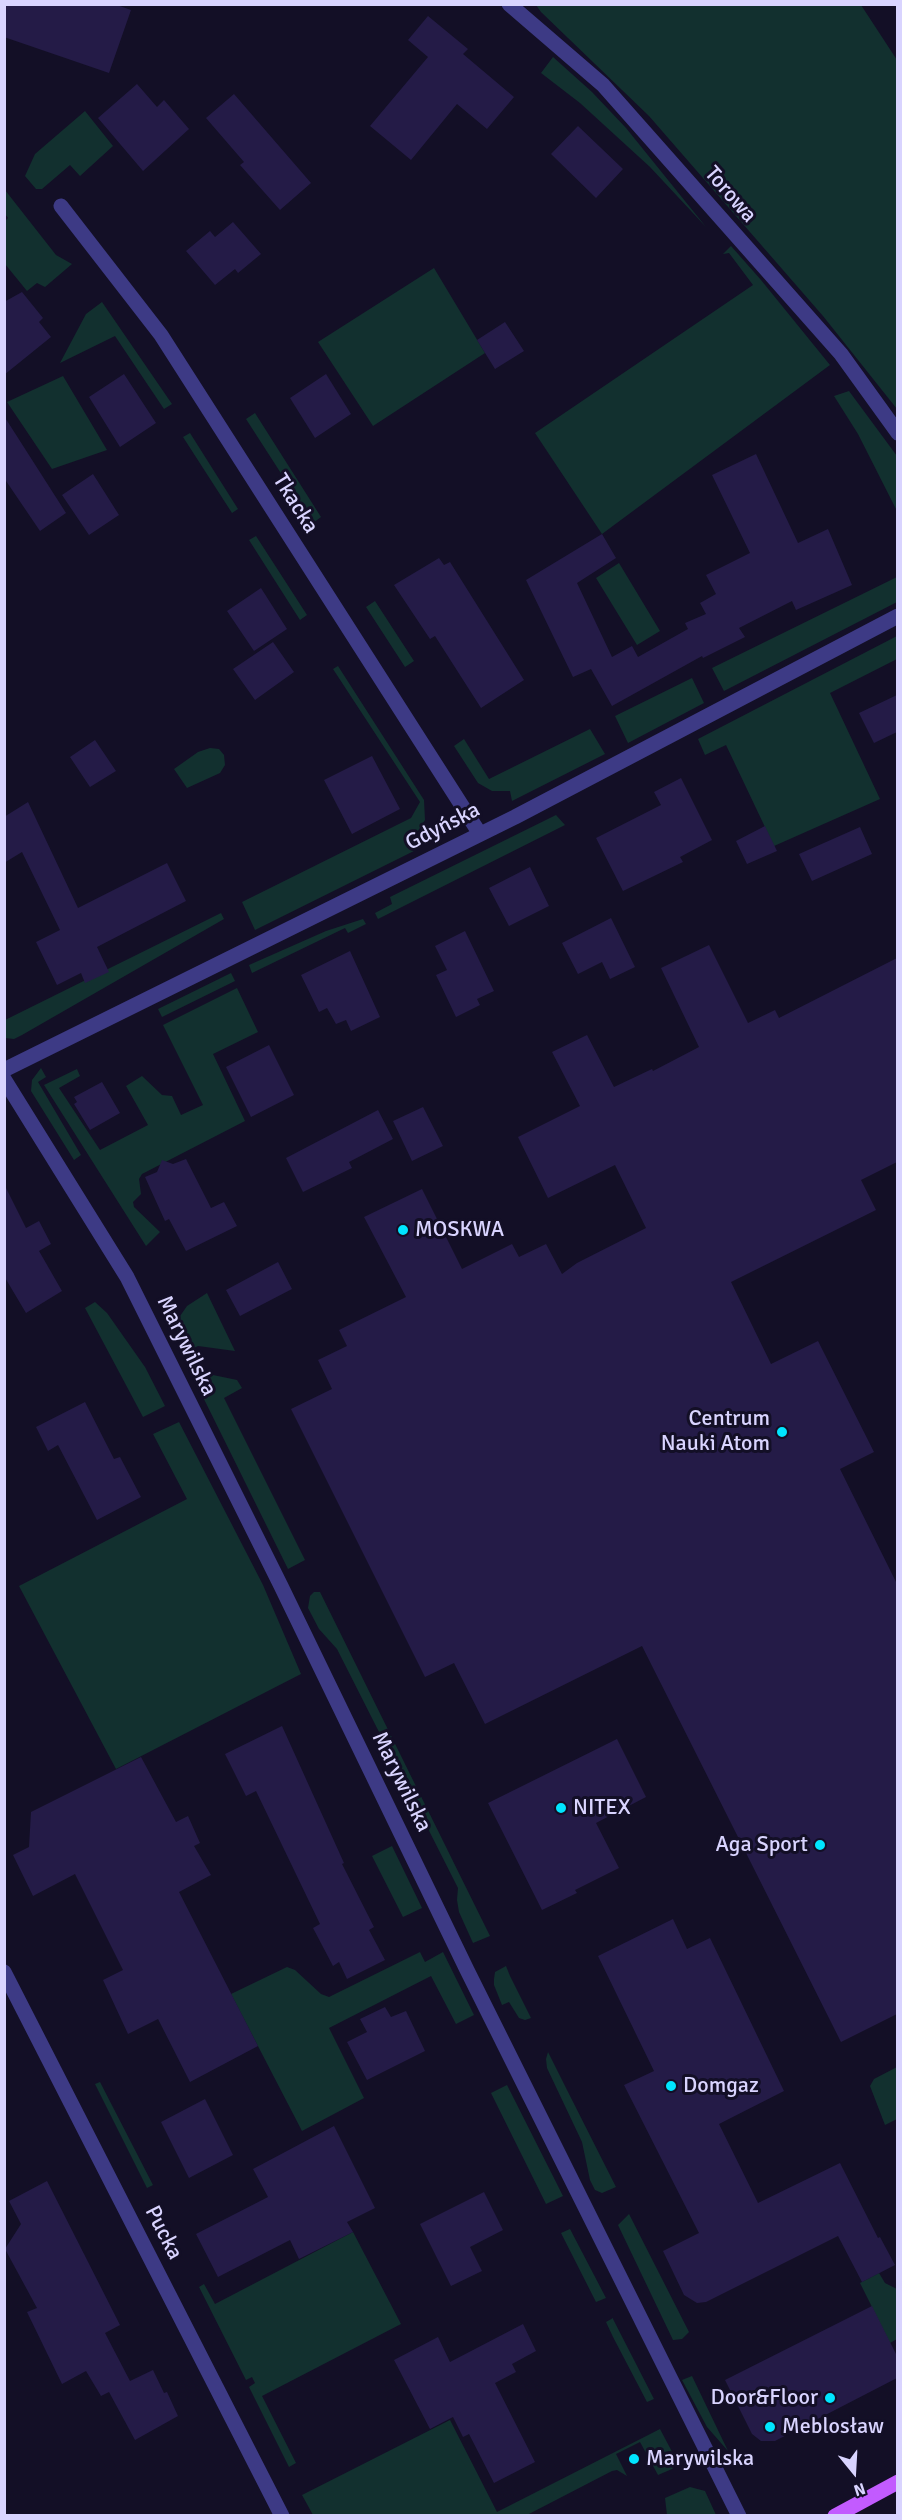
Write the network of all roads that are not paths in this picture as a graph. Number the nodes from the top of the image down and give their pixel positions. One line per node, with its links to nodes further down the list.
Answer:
1 (509, 4): 3 (street, Torowa)
2 (61, 206): 5 (street, Tkacka)
3 (897, 433)
4 (897, 616): 5 (street, Gdyńska)
5 (480, 834): 6 (street, Gdyńska)
6 (4, 1070)
7 (4, 1079): 11 (street, Marywilska)
8 (4, 1972): 10 (street, Pucka)
9 (897, 2482): 12 (main road)
10 (282, 2516)
11 (739, 2516)
12 (836, 2516)

